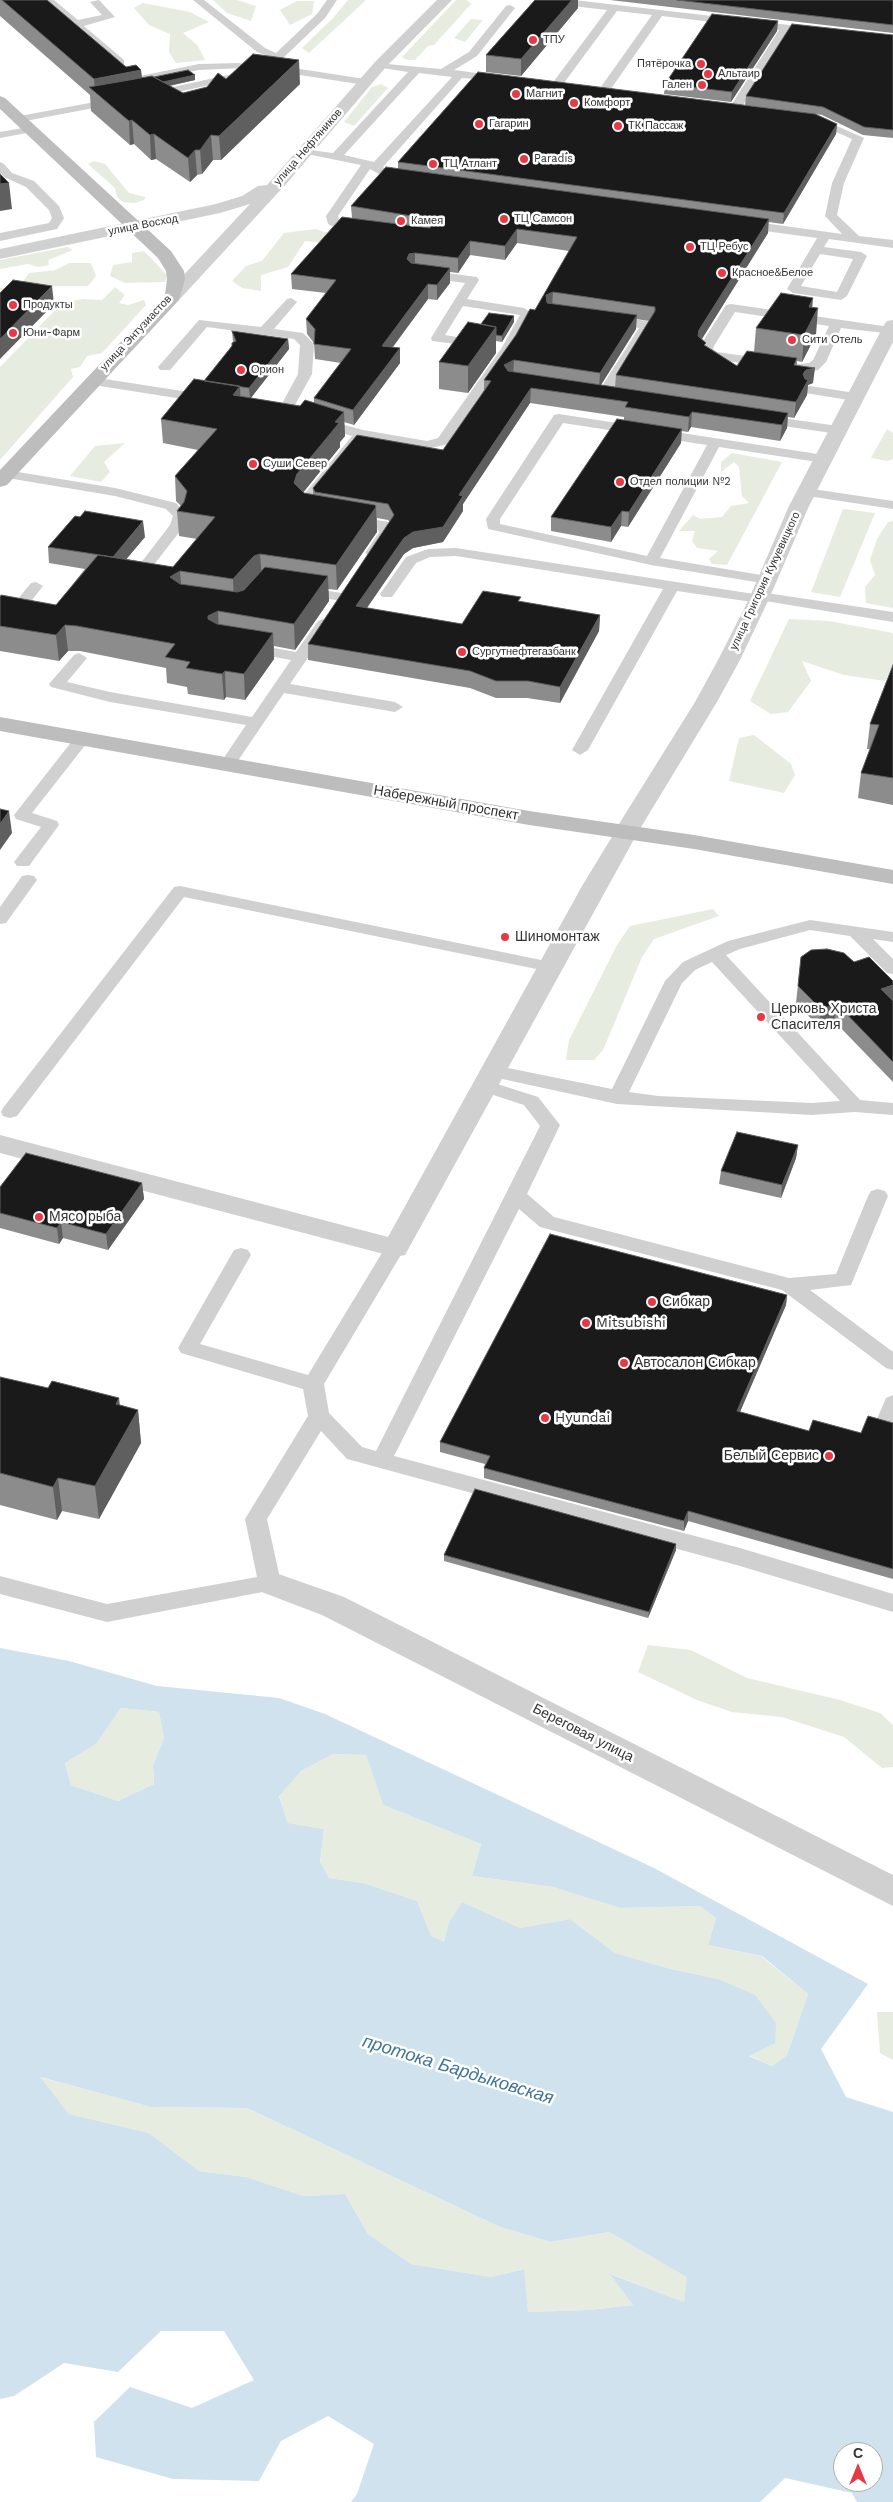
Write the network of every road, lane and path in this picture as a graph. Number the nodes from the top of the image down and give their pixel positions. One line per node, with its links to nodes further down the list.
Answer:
1 (48, 0): 10 (lane)
2 (198, 0): 13 (lane)
3 (332, 0): 13 (lane)
4 (445, 0): 14 (street, улица Нефтяников)
5 (547, 0): 8 (lane)
6 (95, 2): 10 (lane)
7 (510, 8): 16 (lane)
8 (614, 8): 9 (lane); 22 (lane)
9 (659, 13): 11 (lane); 23 (lane)
10 (76, 24): 17 (lane)
11 (786, 28): 12 (lane); 28 (lane)
12 (825, 32)
13 (276, 62): 17 (lane); 19 (lane); 21 (lane)
14 (380, 65): 15 (lane); 21 (street, улица Нефтяников)
15 (416, 69): 16 (lane); 33 (lane)
16 (444, 72): 18 (lane)
17 (133, 73): 25 (lane)
18 (460, 74): 20 (lane); 34 (lane)
19 (226, 78): 24 (lane); 25 (lane)
20 (508, 80)
21 (365, 82): 32 (street, улица Нефтяников)
22 (557, 85)
23 (604, 91)
24 (215, 92)
25 (156, 94): 27 (lane); 30 (lane)
26 (0, 101): 30 (main road, улица Энтузиастов)
27 (170, 103)
28 (736, 107)
29 (800, 116): 43 (lane)
30 (24, 124): 31 (lane); 39 (main road, улица Энтузиастов)
31 (0, 135)
32 (306, 151): 33 (lane); 36 (street, улица Нефтяников)
33 (336, 157): 34 (lane)
34 (371, 165): 37 (lane); 40 (lane)
35 (0, 166): 42 (lane)
36 (281, 180): 39 (street, улица Восход); 48 (street, улица Нефтяников)
37 (421, 181)
38 (731, 223): 41 (lane)
39 (133, 226): 46 (street, улица Восход); 48 (main road, улица Энтузиастов)
40 (372, 230)
41 (825, 235): 43 (lane); 45 (lane)
42 (0, 237)
43 (855, 239): 44 (lane)
44 (893, 244)
45 (816, 250): 45 (lane)
46 (0, 254)
47 (415, 273): 50 (lane)
48 (172, 296): 57 (main road, улица Энтузиастов)
49 (291, 302): 53 (lane)
50 (459, 302): 55 (lane); 55 (lane)
51 (598, 318): 60 (lane)
52 (837, 323): 52 (lane); 54 (lane)
53 (265, 331): 56 (lane); 63 (lane)
54 (890, 336): 59 (street, улица Григория Кукуевицкого)
55 (507, 349): 66 (lane)
56 (165, 367)
57 (92, 381): 61 (lane); 69 (main road, улица Энтузиастов)
58 (810, 390): 59 (lane)
59 (855, 397): 65 (street, улица Григория Кукуевицкого)
60 (623, 398)
61 (220, 401)
62 (266, 408): 63 (lane)
63 (295, 414): 66 (lane)
64 (750, 417): 65 (lane)
65 (838, 430): 68 (street, улица Григория Кукуевицкого)
66 (361, 434): 73 (lane)
67 (715, 442): 68 (lane); 72 (lane); 72 (lane)
68 (824, 459): 70 (street, улица Григория Кукуевицкого)
69 (3, 478): 74 (lane)
70 (806, 492): 71 (lane); 79 (street, улица Григория Кукуевицкого)
71 (893, 505)
72 (651, 561): 79 (lane)
73 (364, 565)
74 (144, 568)
75 (353, 581): 81 (lane)
76 (36, 586): 82 (lane)
77 (672, 586): 79 (lane); 80 (lane); 92 (lane)
78 (289, 589): 81 (lane)
79 (762, 592): 83 (lane); 94 (street, улица Григория Кукуевицкого)
80 (387, 594)
81 (342, 598): 85 (lane)
82 (0, 612)
83 (893, 618)
84 (228, 644): 85 (lane)
85 (299, 657): 87 (lane)
86 (79, 658): 89 (lane)
87 (279, 686): 88 (lane); 89 (lane)
88 (395, 707)
89 (256, 722): 93 (lane)
90 (0, 724): 91 (main road, Набережный проспект)
91 (82, 739): 93 (main road, Набережный проспект); 95 (lane)
92 (580, 750)
93 (227, 765): 94 (main road, Набережный проспект)
94 (626, 832): 96 (main road, Набережный проспект); 102 (street, улица Григория Кукуевицкого)
95 (23, 862)
96 (893, 877)
97 (28, 880): 98 (lane)
98 (0, 919)
99 (855, 931): 100 (lane); 101 (lane); 103 (lane)
100 (893, 937)
101 (714, 953): 105 (lane); 106 (lane)
102 (550, 967): 104 (street, улица Григория Кукуевицкого); 108 (lane)
103 (893, 969)
104 (489, 1078): 105 (lane); 110 (lane); 112 (street, улица Григория Кукуевицкого)
105 (617, 1098): 106 (lane)
106 (855, 1106): 107 (lane)
107 (893, 1109)
108 (10, 1112)
109 (0, 1144): 112 (street)
110 (516, 1196): 114 (lane); 120 (lane)
111 (878, 1196): 114 (lane)
112 (395, 1248): 116 (lane)
113 (241, 1255): 116 (lane)
114 (789, 1285): 115 (lane)
115 (893, 1363)
116 (313, 1384): 118 (lane)
117 (893, 1403): 119 (lane)
118 (318, 1416): 120 (lane); 121 (lane)
119 (893, 1420)
120 (381, 1461): 123 (lane)
121 (270, 1583): 122 (lane); 124 (street, Береговая улица)
122 (0, 1585)
123 (893, 1603)
124 (893, 1891)

